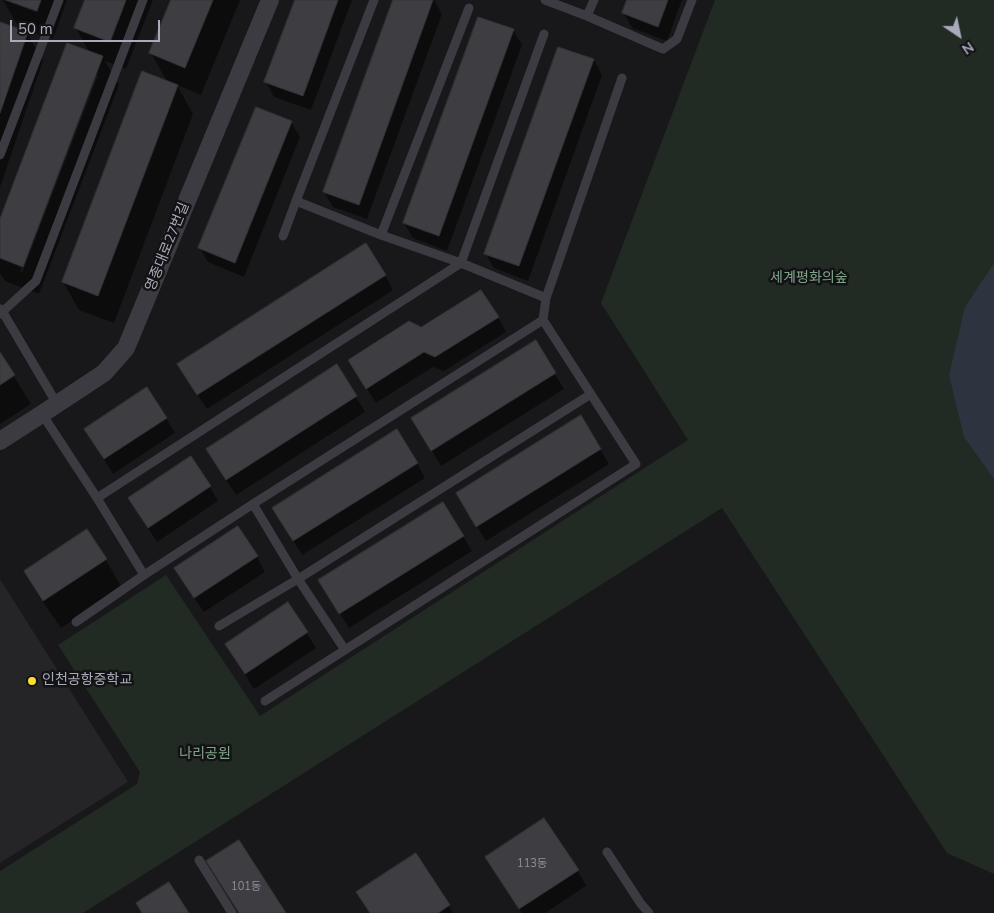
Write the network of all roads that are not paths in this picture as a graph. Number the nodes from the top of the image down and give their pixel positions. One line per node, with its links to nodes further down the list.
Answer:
1 (60, 0): 12 (lane)
2 (143, 0): 18 (lane)
3 (270, 0): 21 (street, 영종대로27번길)
4 (374, 0): 13 (lane)
5 (545, 0): 9 (lane)
6 (594, 0): 9 (lane)
7 (692, 0): 9 (lane)
8 (470, 8): 14 (lane)
9 (587, 16)
10 (544, 34): 16 (lane)
11 (622, 78): 17 (lane)
12 (0, 155)
13 (296, 201): 14 (lane); 15 (lane)
14 (381, 235): 16 (lane)
15 (283, 236)
16 (461, 263): 17 (lane); 24 (lane)
17 (546, 298): 19 (lane)
18 (1, 311): 21 (lane)
19 (543, 320): 20 (lane); 25 (lane)
20 (591, 394): 27 (lane); 30 (lane)
21 (57, 404): 22 (street, 영종대로27번길)
22 (42, 414): 23 (street, 영종대로27번길); 24 (lane)
23 (0, 440)
24 (97, 498): 26 (lane)
25 (253, 504): 26 (lane); 27 (lane)
26 (144, 575): 28 (lane)
27 (298, 579): 29 (lane); 30 (lane)
28 (76, 622)
29 (219, 626)
30 (345, 650): 31 (lane)
31 (265, 701)
32 (607, 852): 35 (lane)
33 (199, 860): 34 (lane)
34 (232, 913)
35 (649, 913)

